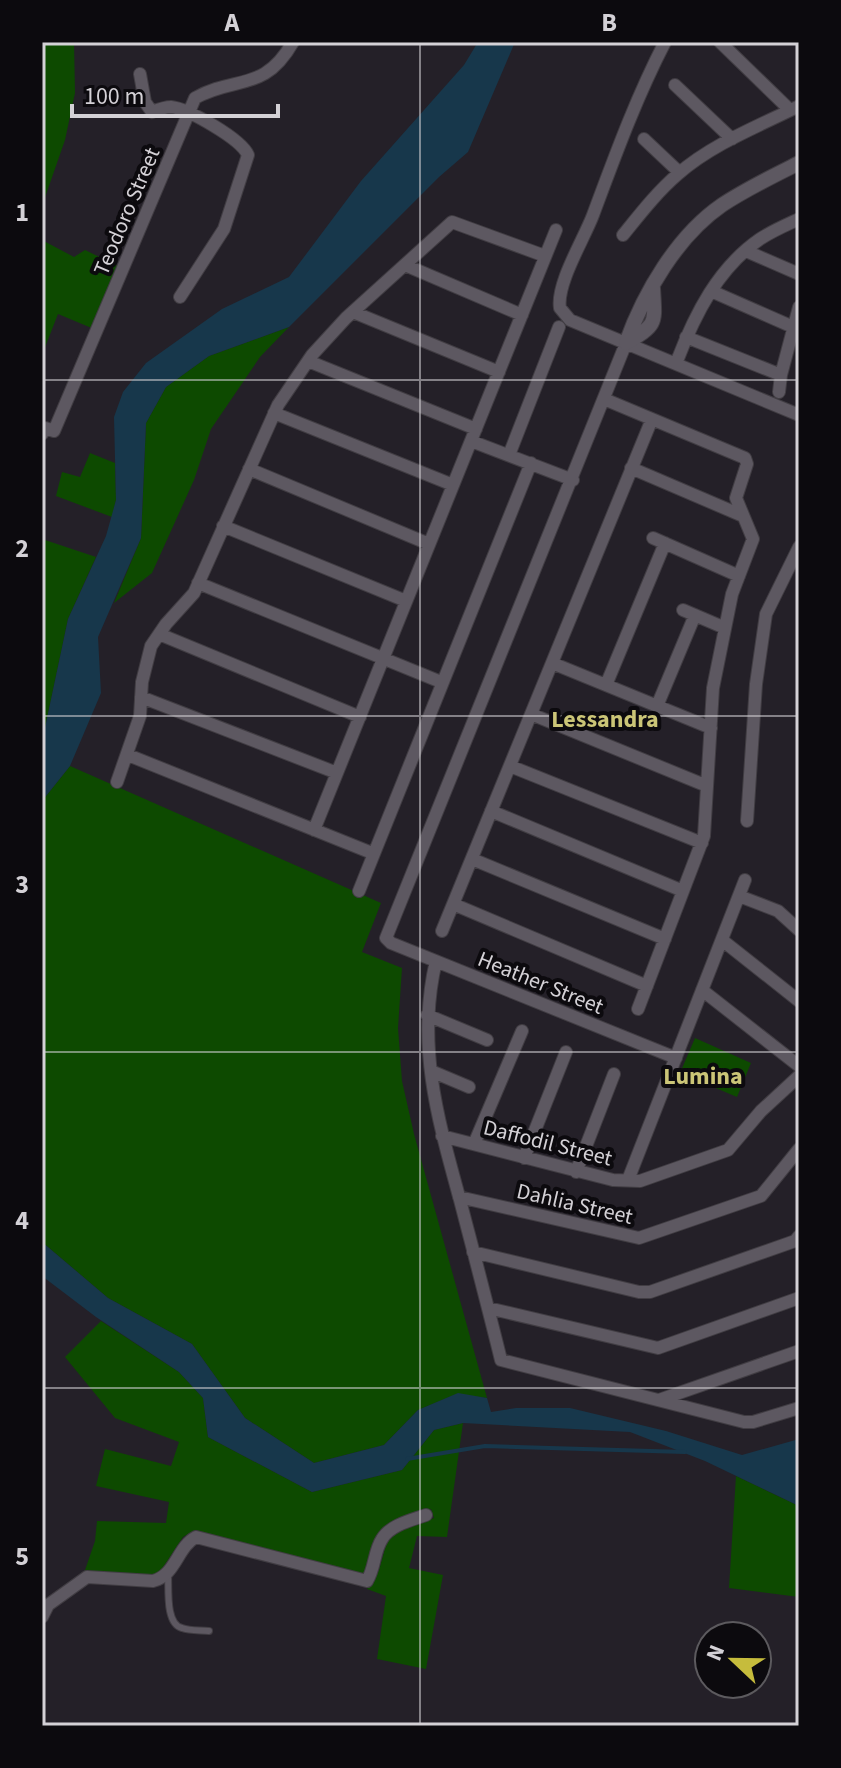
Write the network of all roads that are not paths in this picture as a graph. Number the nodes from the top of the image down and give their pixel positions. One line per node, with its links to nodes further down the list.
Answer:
1 (293, 42): 7 (street, Teodoro Street)
2 (665, 42): 27 (street)
3 (720, 42): 6 (street)
4 (140, 74): 7 (street)
5 (675, 85): 9 (street)
6 (795, 108): 9 (street)
7 (188, 114): 20 (street); 37 (street, Teodoro Street)
8 (644, 139): 11 (street)
9 (732, 139): 11 (street)
10 (799, 163): 27 (street)
11 (679, 172): 14 (street)
12 (799, 219): 15 (street)
13 (556, 230): 16 (street)
14 (623, 235)
15 (746, 251): 18 (street); 19 (street)
16 (545, 256): 17 (street); 23 (street)
17 (405, 265): 22 (street); 23 (street)
18 (799, 274)
19 (711, 291): 25 (street); 26 (street)
20 (180, 297)
21 (799, 307): 25 (street)
22 (353, 312): 28 (street); 30 (street)
23 (522, 315): 30 (street)
24 (559, 327): 39 (street)
25 (793, 327): 31 (street)
26 (686, 337): 29 (street); 31 (street)
27 (626, 343): 33 (street); 35 (street)
28 (308, 361): 34 (street); 38 (street)
29 (677, 361)
30 (499, 372): 38 (street)
31 (781, 375): 32 (street)
32 (779, 392)
33 (604, 399): 36 (street); 43 (street)
34 (274, 413): 42 (street); 44 (street)
35 (799, 415)
36 (652, 419): 41 (street); 45 (street)
37 (42, 434)
38 (473, 435): 39 (street); 44 (street)
39 (509, 455): 40 (street)
40 (531, 463): 43 (street); 56 (street)
41 (631, 468): 45 (street); 55 (street)
42 (249, 469): 46 (street); 47 (street)
43 (573, 480): 83 (street, Heather Street)
44 (453, 485): 47 (street)
45 (743, 516): 49 (street)
46 (223, 526): 50 (street); 51 (street)
47 (429, 544): 51 (street)
48 (799, 547): 69 (street)
49 (739, 576): 52 (street); 57 (street)
50 (198, 583): 53 (street); 54 (street)
51 (406, 601): 54 (street)
52 (725, 628): 59 (street); 62 (street)
53 (159, 634): 58 (street); 61 (street)
54 (383, 658): 56 (street); 61 (street)
55 (552, 663): 57 (street); 60 (street)
56 (441, 682): 72 (street)
57 (606, 685): 59 (street)
58 (141, 697): 63 (street); 65 (street)
59 (657, 706): 62 (street)
60 (531, 714): 64 (street); 67 (street)
61 (360, 717): 65 (street)
62 (711, 728): 67 (street)
63 (128, 755): 66 (street); 70 (street)
64 (510, 766): 68 (street); 71 (street)
65 (337, 773): 70 (street)
66 (117, 782)
67 (707, 786): 71 (street)
68 (491, 811): 73 (street); 76 (street)
69 (747, 821)
70 (314, 830): 72 (street)
71 (702, 843): 76 (street)
72 (372, 853): 75 (street)
73 (472, 859): 78 (street); 81 (street)
74 (745, 880): 77 (street)
75 (359, 891)
76 (683, 891): 81 (street)
77 (739, 896): 79 (street); 82 (street)
78 (453, 904): 80 (street); 84 (street)
79 (799, 930)
80 (442, 931)
81 (665, 939): 84 (street)
82 (722, 940): 85 (street); 86 (street)
83 (436, 961): 88 (street); 92 (street, Heather Street)
84 (647, 986): 87 (street)
85 (702, 990): 92 (street); 93 (street)
86 (799, 1001)
87 (638, 1009)
88 (427, 1015): 90 (street); 94 (street)
89 (522, 1031): 99 (street)
90 (487, 1040)
91 (566, 1052): 101 (street)
92 (676, 1058): 103 (street)
93 (799, 1066)
94 (431, 1071): 97 (street); 98 (street)
95 (614, 1074): 102 (street)
96 (799, 1076): 103 (street, Daffodil Street)
97 (469, 1087)
98 (442, 1136): 99 (street, Daffodil Street); 104 (street)
99 (474, 1144): 101 (street, Daffodil Street)
100 (799, 1149): 104 (street, Dahlia Street)
101 (524, 1158): 102 (street, Daffodil Street)
102 (576, 1172): 103 (street, Daffodil Street)
103 (628, 1180)
104 (459, 1197): 106 (street)
105 (799, 1236): 106 (street)
106 (473, 1252): 108 (street)
107 (799, 1298): 108 (street)
108 (488, 1308): 110 (street)
109 (799, 1351): 110 (street)
110 (659, 1400): 111 (street)
111 (799, 1408)
112 (426, 1515): 113 (street)
113 (168, 1573): 114 (street); 115 (lane)
114 (42, 1617)
115 (209, 1631)

